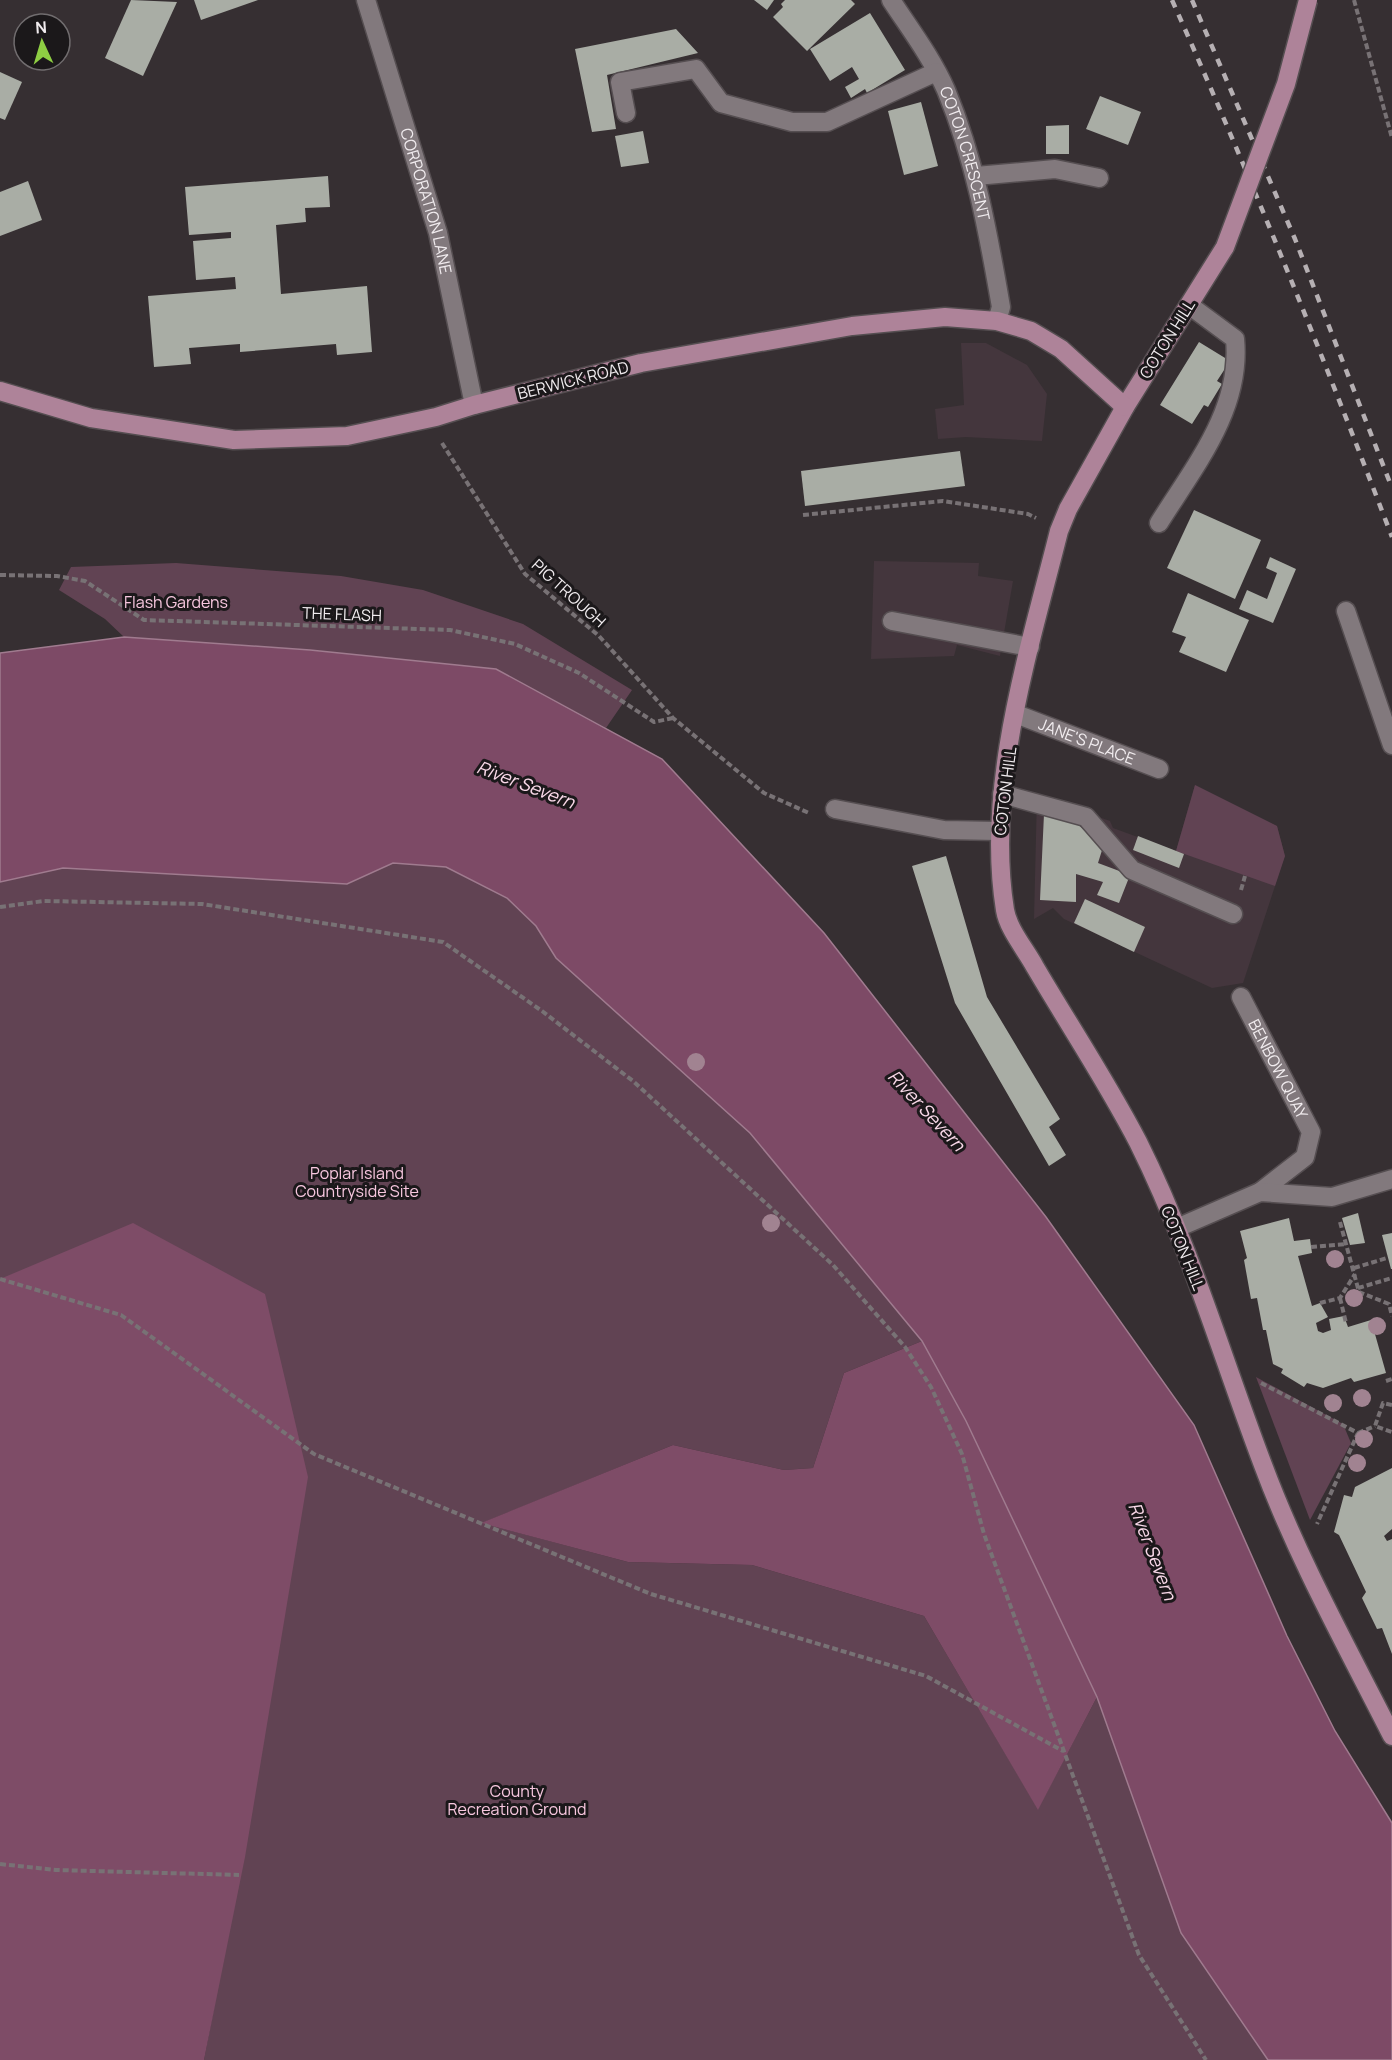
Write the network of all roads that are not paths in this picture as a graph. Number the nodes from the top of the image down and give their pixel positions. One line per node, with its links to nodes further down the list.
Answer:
1 (366, 0): 11 (street, CORPORATION LANE)
2 (891, 0): 4 (street, COTON CRESCENT)
3 (1308, 0): 8 (main road, COTON HILL, bridge)
4 (936, 72): 5 (street); 6 (street, COTON CRESCENT)
5 (626, 113)
6 (976, 176): 7 (street); 9 (street, COTON CRESCENT)
7 (1099, 178)
8 (1190, 305): 12 (main road, COTON HILL); 13 (street)
9 (998, 321): 11 (main road, BERWICK ROAD); 12 (main road, BERWICK ROAD)
10 (0, 391): 11 (main road, BERWICK ROAD)
11 (474, 405)
12 (1125, 407): 16 (main road, COTON HILL)
13 (1159, 523)
14 (1346, 611): 18 (street)
15 (892, 621): 16 (street)
16 (1030, 647): 17 (main road, COTON HILL)
17 (1016, 714): 19 (street, JANE'S PLACE); 20 (main road, COTON HILL)
18 (1392, 745)
19 (1159, 769)
20 (1002, 794): 22 (main road, COTON HILL); 23 (street)
21 (835, 809): 22 (street)
22 (998, 831): 27 (main road, COTON HILL)
23 (1233, 914)
24 (1241, 997): 26 (street, BENBOW QUAY)
25 (1392, 1179): 26 (street, BENBOW QUAY)
26 (1260, 1192): 27 (street, BENBOW QUAY)
27 (1177, 1228): 28 (main road, COTON HILL)
28 (1392, 1736)

